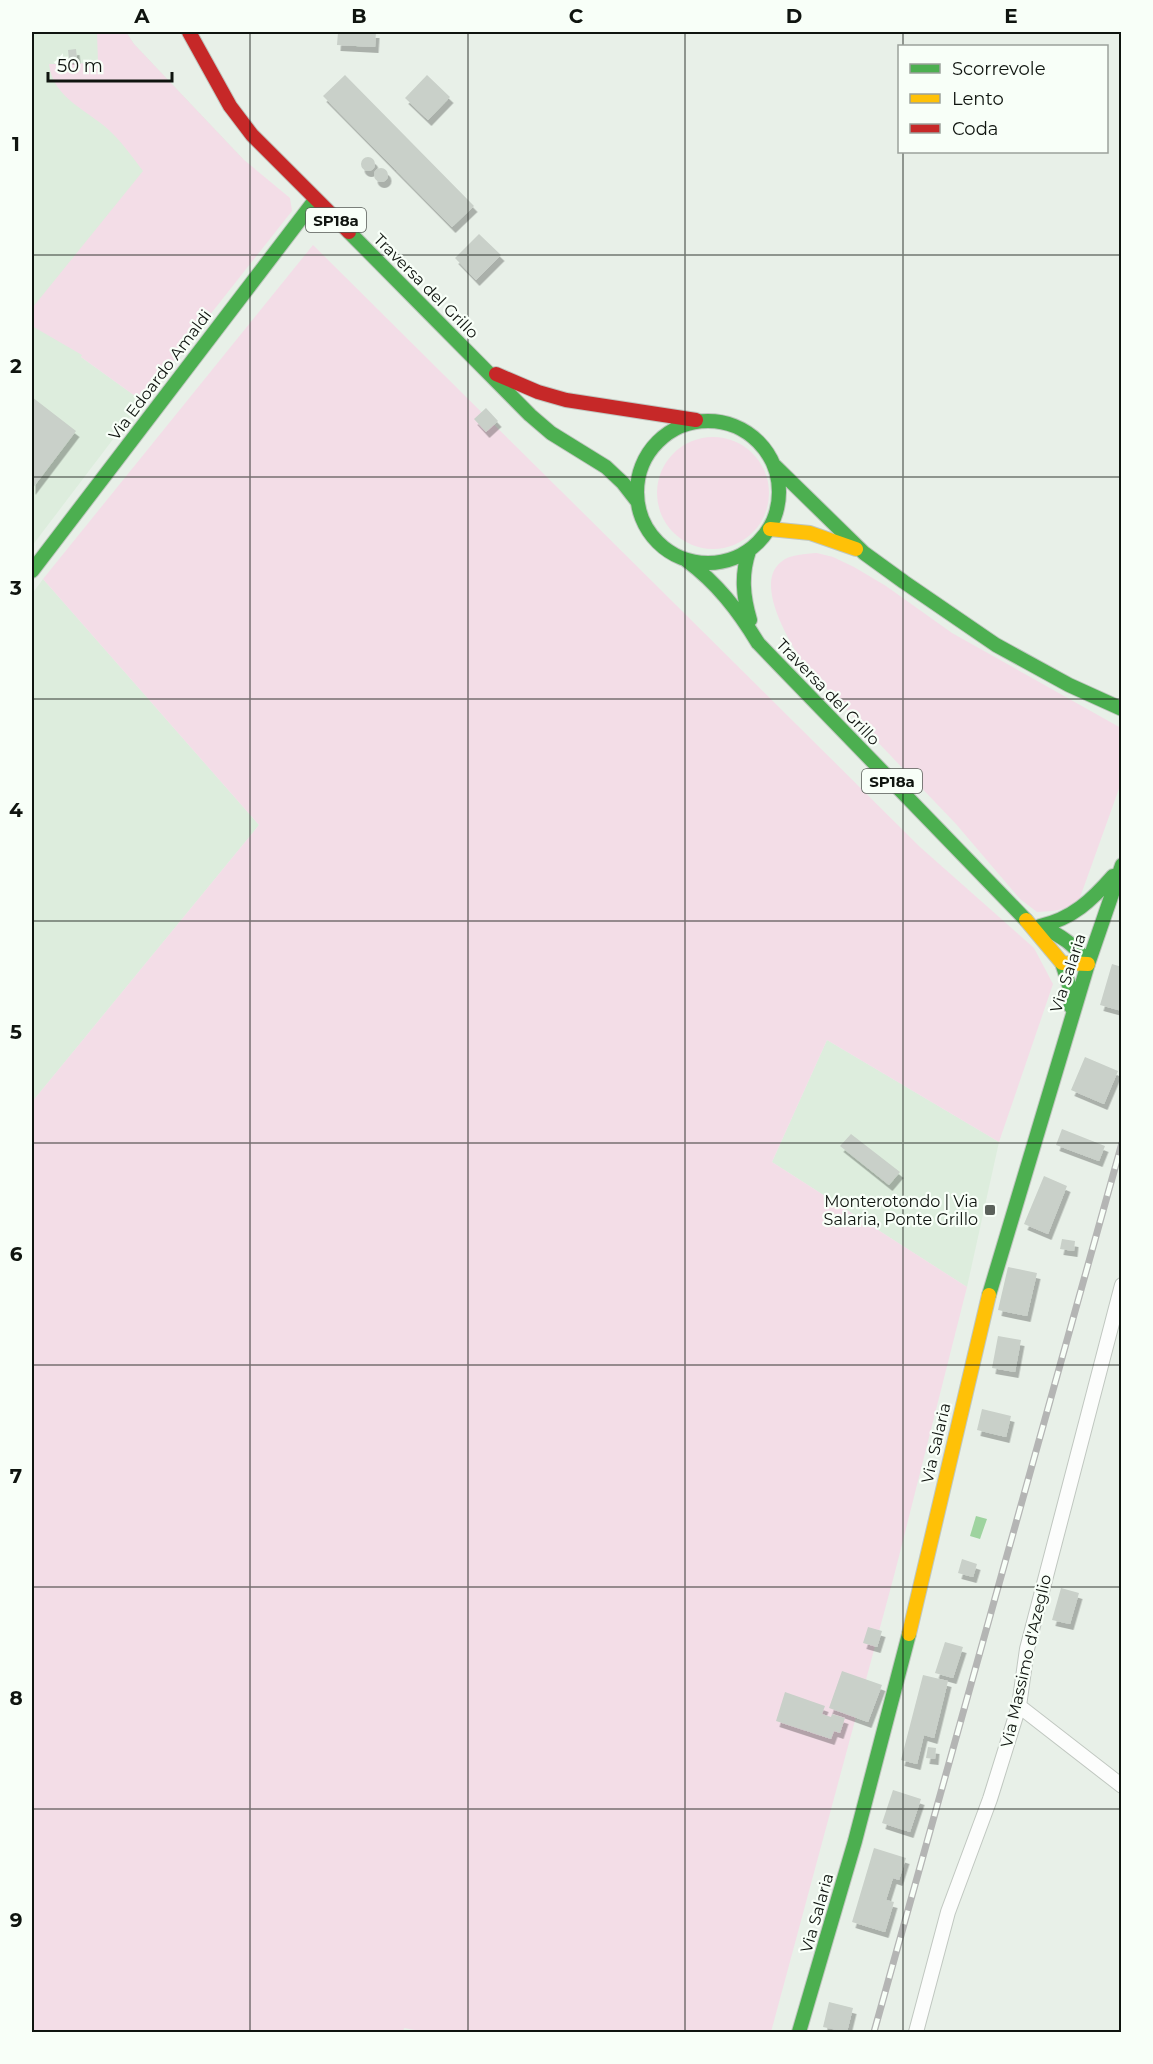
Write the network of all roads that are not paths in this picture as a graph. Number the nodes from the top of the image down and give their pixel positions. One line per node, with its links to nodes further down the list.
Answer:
1 (189, 32): 3 (main road, Traversa del Grillo / SP18a)
2 (198, 32): 3 (main road)
3 (204, 58): 4 (main road, Traversa del Grillo / SP18a)
4 (315, 200): 5 (main road, Traversa del Grillo / SP18a); 13 (main road, Via Edoardo Amaldi)
5 (485, 368): 6 (main road, Traversa del Grillo / SP18a); 8 (main road, Traversa del Grillo / SP18a)
6 (697, 421): 7 (main road); 8 (main road)
7 (775, 466): 9 (main road); 11 (main road)
8 (637, 501): 12 (main road)
9 (770, 529): 10 (main road); 11 (main road)
10 (749, 551): 12 (main road); 14 (main road, Traversa del Grillo / SP18a)
11 (864, 553): 15 (main road)
12 (686, 560): 14 (main road, Traversa del Grillo / SP18a)
13 (32, 571)
14 (758, 643): 17 (main road, Traversa del Grillo / SP18a)
15 (1117, 707)
16 (1121, 866): 18 (main road); 20 (main road, Via Salaria)
17 (1025, 919): 18 (main road); 19 (main road, Traversa del Grillo)
18 (1040, 926): 20 (main road)
19 (1062, 963): 20 (main road); 21 (main road)
20 (1088, 964): 21 (main road, Via Salaria)
21 (1072, 1013): 25 (main road, Via Salaria)
22 (1122, 1285): 23 (street, Via Massimo d'Azeglio)
23 (1019, 1706): 24 (street); 26 (street, Via Massimo d'Azeglio)
24 (1122, 1786)
25 (799, 2032)
26 (916, 2032)

